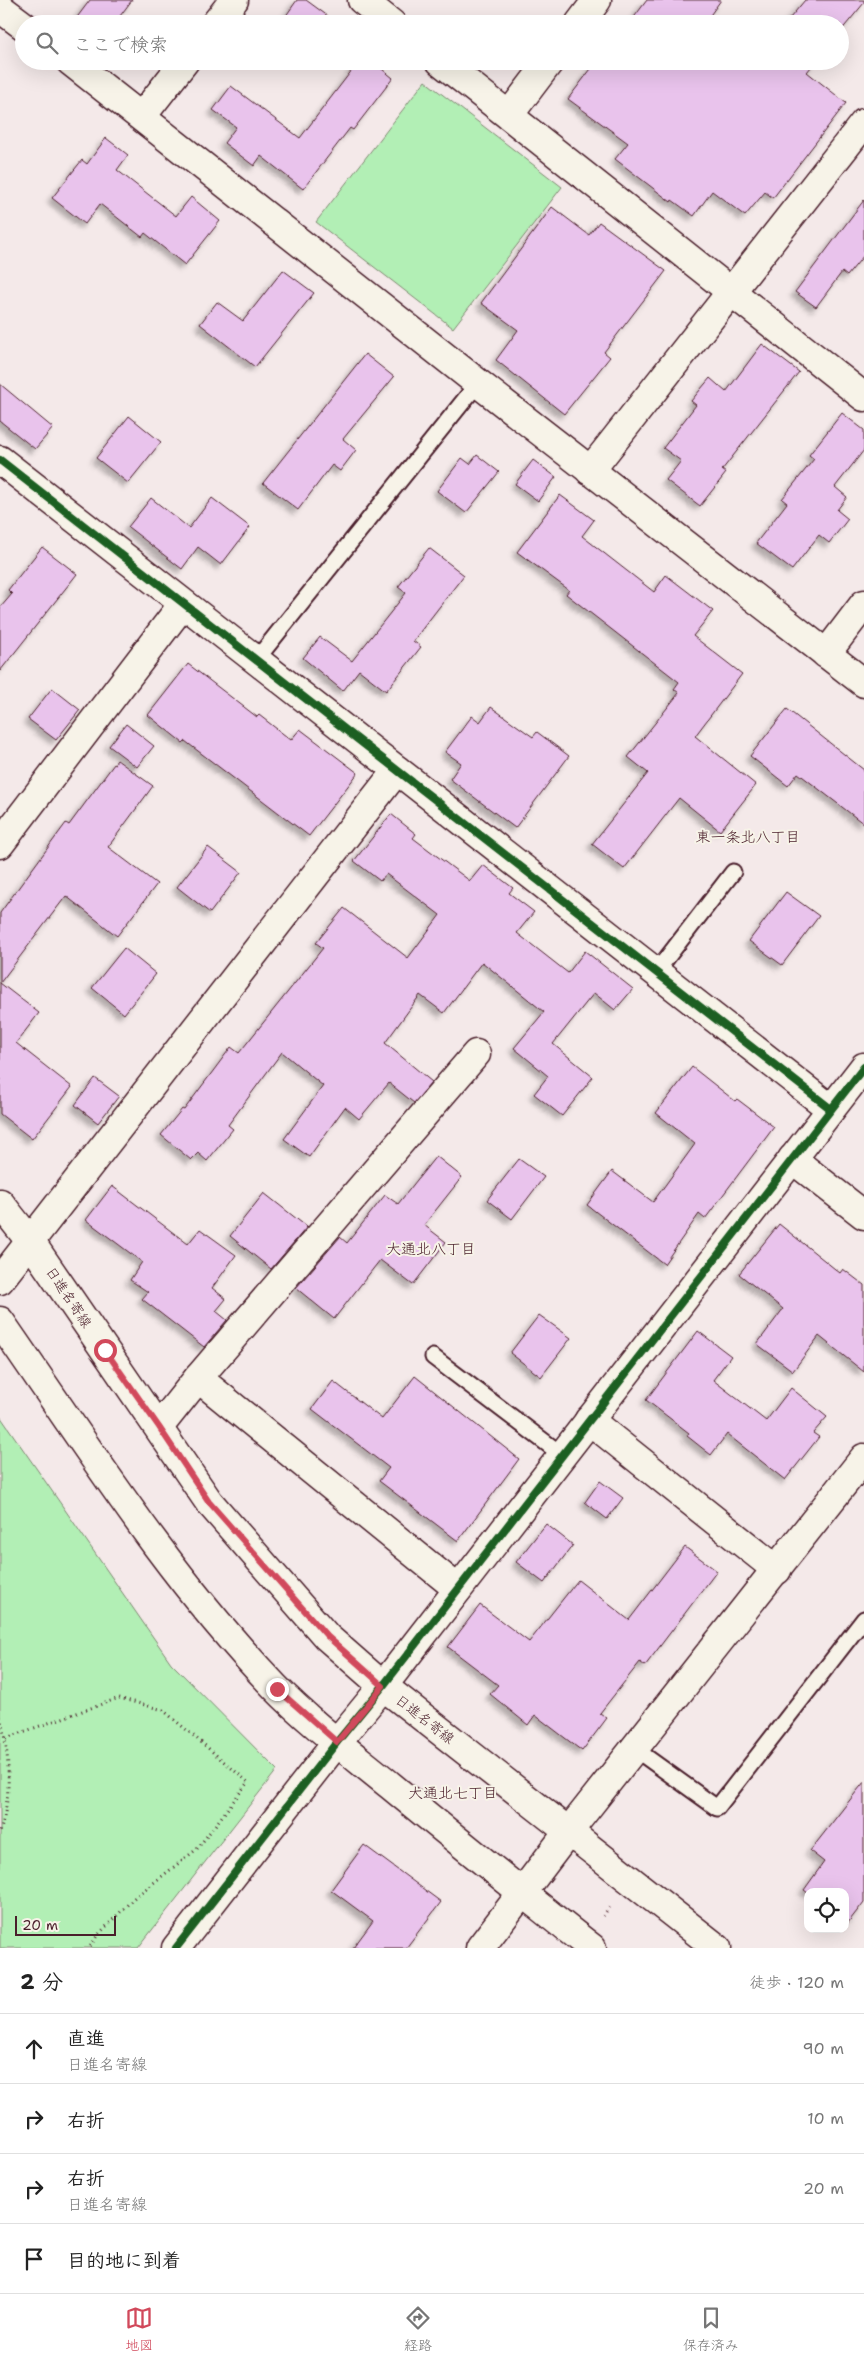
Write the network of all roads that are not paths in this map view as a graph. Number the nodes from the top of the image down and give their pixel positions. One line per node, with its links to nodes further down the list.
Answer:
1 (234, 0): 5 (street)
2 (362, 0): 6 (street)
3 (597, 0): 7 (street)
4 (0, 8): 8 (street)
5 (222, 15)
6 (381, 15)
7 (586, 15)
8 (15, 19)
9 (82, 70): 14 (street)
10 (178, 70): 14 (street)
11 (452, 70): 13 (street)
12 (543, 70): 13 (street)
13 (509, 115): 16 (street)
14 (142, 116): 17 (street)
15 (864, 123): 16 (street)
16 (730, 292): 18 (street); 20 (street)
17 (478, 383): 20 (street); 24 (lane)
18 (864, 397)
19 (0, 460): 21 (street)
20 (590, 471): 23 (street)
21 (183, 604): 24 (street); 27 (street)
22 (864, 604): 23 (street)
23 (826, 654): 25 (street)
24 (256, 660): 26 (street)
25 (864, 683)
26 (397, 770): 29 (street); 36 (street)
27 (0, 844)
28 (733, 872): 29 (lane)
29 (656, 972): 32 (street)
30 (476, 1054): 40 (street)
31 (864, 1067): 32 (street)
32 (831, 1109): 33 (street)
33 (792, 1159): 35 (street); 41 (street)
34 (0, 1203): 36 (street, 日進名寄線)
35 (864, 1215)
36 (30, 1241): 37 (street); 42 (street, 日進名寄線)
37 (0, 1280)
38 (0, 1321): 49 (street)
39 (433, 1357): 43 (lane)
40 (198, 1378): 42 (street); 46 (street)
41 (589, 1420): 43 (street); 45 (street)
42 (159, 1427): 48 (street, 日進名寄線)
43 (562, 1455): 46 (street)
44 (864, 1458): 45 (street)
45 (777, 1570): 50 (street)
46 (458, 1589): 48 (street)
47 (864, 1619): 50 (lane)
48 (383, 1686): 49 (street); 51 (street, 日進名寄線)
49 (337, 1742): 52 (street); 53 (street)
50 (635, 1749): 51 (street)
51 (569, 1831): 52 (street); 56 (street, 日進名寄線)
52 (522, 1894): 54 (street); 55 (street)
53 (176, 1948)
54 (480, 1948)
55 (592, 1948)
56 (718, 1948)

